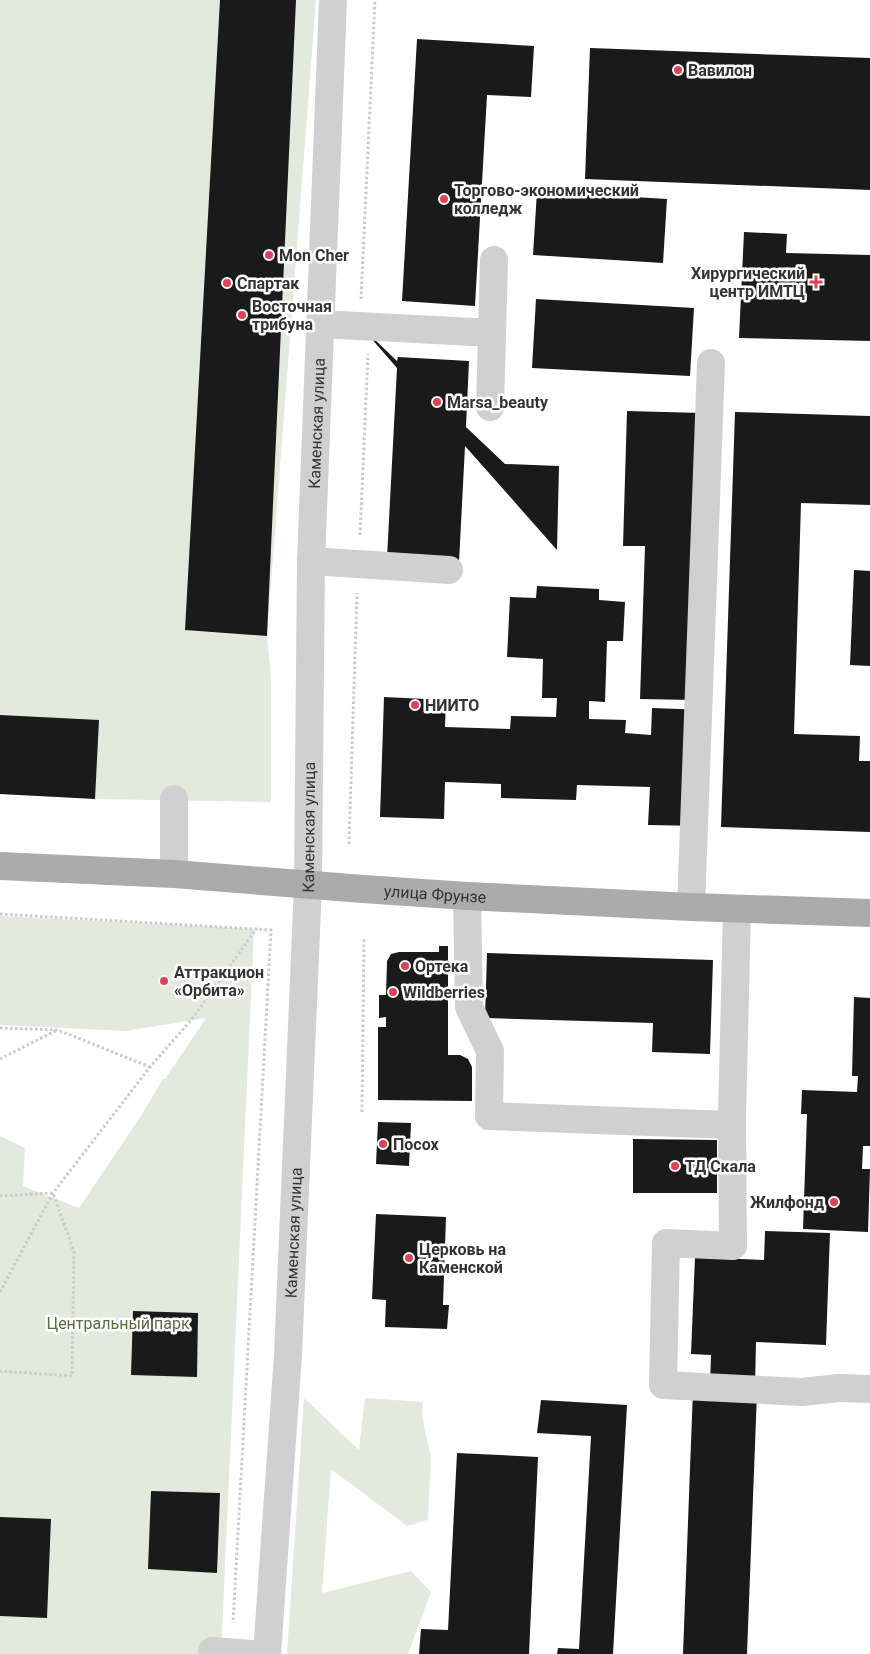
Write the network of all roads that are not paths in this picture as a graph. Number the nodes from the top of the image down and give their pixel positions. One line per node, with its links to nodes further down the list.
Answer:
1 (333, 0): 3 (street, Каменская улица)
2 (494, 260): 4 (street)
3 (320, 324): 4 (street); 7 (street, Каменская улица)
4 (492, 334): 6 (street)
5 (711, 364): 14 (street)
6 (490, 407)
7 (311, 561): 8 (street); 12 (street, Каменская улица)
8 (448, 570)
9 (174, 799): 11 (street)
10 (0, 866): 11 (main road, улица Фрунзе)
11 (174, 874): 12 (main road, улица Фрунзе)
12 (308, 884): 13 (main road, улица Фрунзе); 19 (street, Каменская улица)
13 (467, 896): 14 (main road, улица Фрунзе); 17 (street)
14 (691, 907): 15 (main road, улица Фрунзе)
15 (736, 909): 16 (main road, улица Фрунзе); 17 (street)
16 (870, 914)
17 (732, 1118): 18 (street)
18 (870, 1388)
19 (267, 1654)

